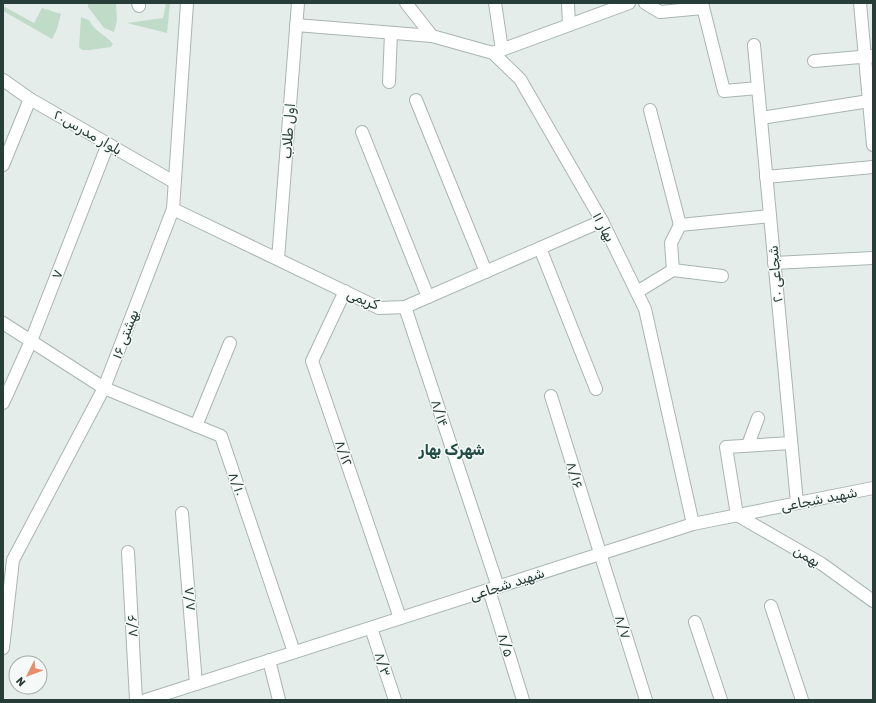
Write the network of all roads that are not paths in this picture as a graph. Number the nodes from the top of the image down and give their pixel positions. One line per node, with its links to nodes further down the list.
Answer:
1 (187, 3): 32 (street, ۱۶ بهشتی)
2 (298, 3): 10 (street, اول طلاب)
3 (406, 3): 13 (street)
4 (495, 3): 15 (street)
5 (568, 3): 11 (street)
6 (629, 3): 11 (street)
7 (645, 3): 9 (street)
8 (860, 3): 16 (street)
9 (703, 6): 20 (street)
10 (296, 25): 12 (street, بهار ۱۱); 39 (street, اول طلاب)
11 (569, 25): 15 (street)
12 (391, 33): 13 (street, بهار ۱۱); 19 (street)
13 (432, 36): 15 (street, بهار ۱۱)
14 (754, 45): 20 (street, شجاعی ۲۰)
15 (497, 52): 35 (street, بهار ۱۱)
16 (869, 56): 17 (street); 23 (street)
17 (814, 60)
18 (3, 80): 21 (street, بلوار مدرس۲۰)
19 (389, 82)
20 (758, 88): 25 (street, شجاعی ۲۰)
21 (30, 99): 27 (street, بلوار مدرس۲۰); 29 (street)
22 (416, 100): 42 (street)
23 (869, 101): 25 (street); 28 (street)
24 (650, 110): 36 (street)
25 (760, 118): 31 (street, شجاعی ۲۰)
26 (362, 132): 46 (street)
27 (108, 144): 32 (street, بلوار مدرس۲۰); 49 (street, ۷)
28 (873, 145)
29 (3, 166)
30 (873, 167): 31 (street)
31 (766, 177): 34 (street, شجاعی ۲۰)
32 (174, 182): 33 (street, ۱۶ بهشتی)
33 (172, 208): 39 (street, کریمی); 51 (street, ۱۶ بهشتی)
34 (770, 216): 36 (street); 40 (street, شجاعی ۲۰)
35 (602, 221): 37 (street, کریمی); 45 (street, بهار ۱۱)
36 (680, 225): 41 (street)
37 (540, 248): 42 (street, کریمی); 52 (street)
38 (873, 258): 40 (street)
39 (278, 259): 44 (street, کریمی)
40 (774, 263): 57 (street, شجاعی ۲۰)
41 (674, 270): 43 (street); 45 (street)
42 (486, 272): 46 (street, کریمی)
43 (722, 276)
44 (345, 291): 47 (street, کریمی); 69 (street, ۸/۱۲)
45 (637, 292): 63 (street, بهار ۱۱)
46 (428, 297): 47 (street, کریمی)
47 (405, 307): 66 (street, ۸/۱۴)
48 (3, 323): 49 (street, ۸/۱۰)
49 (31, 341): 51 (street, ۸/۱۰); 54 (street, ۷)
50 (230, 343): 56 (street)
51 (104, 388): 56 (street, ۸/۱۰); 72 (street, ۱۶ بهشتی)
52 (596, 389)
53 (551, 396): 65 (street, ۸/۱۶)
54 (3, 403)
55 (758, 418): 58 (street)
56 (196, 426): 73 (street, ۸/۱۰)
57 (791, 443): 58 (street); 60 (street, شجاعی ۲۰)
58 (748, 445): 62 (street)
59 (873, 488): 60 (street, شهید شجاعی)
60 (797, 503): 62 (street, شهید شجاعی)
61 (182, 513): 75 (street, ۸/۸)
62 (737, 515): 63 (street, شهید شجاعی); 67 (street, بهمن)
63 (693, 524): 65 (street, شهید شجاعی)
64 (128, 552): 76 (street, ۸/۶)
65 (600, 554): 66 (street, شهید شجاعی); 81 (street, ۸/۷)
66 (494, 588): 69 (street, شهید شجاعی); 80 (street, ۸/۵)
67 (873, 601)
68 (771, 606): 83 (street)
69 (400, 618): 71 (street, شهید شجاعی)
70 (695, 622): 82 (street)
71 (371, 628): 73 (street, شهید شجاعی); 79 (street, ۸/۳)
72 (3, 648)
73 (294, 652): 74 (street, شهید شجاعی)
74 (270, 660): 75 (street, شهید شجاعی); 78 (street)
75 (196, 684): 77 (street, شهید شجاعی)
76 (136, 700)
77 (146, 700)
78 (279, 700)
79 (396, 700)
80 (523, 700)
81 (646, 700)
82 (721, 700)
83 (802, 700)

